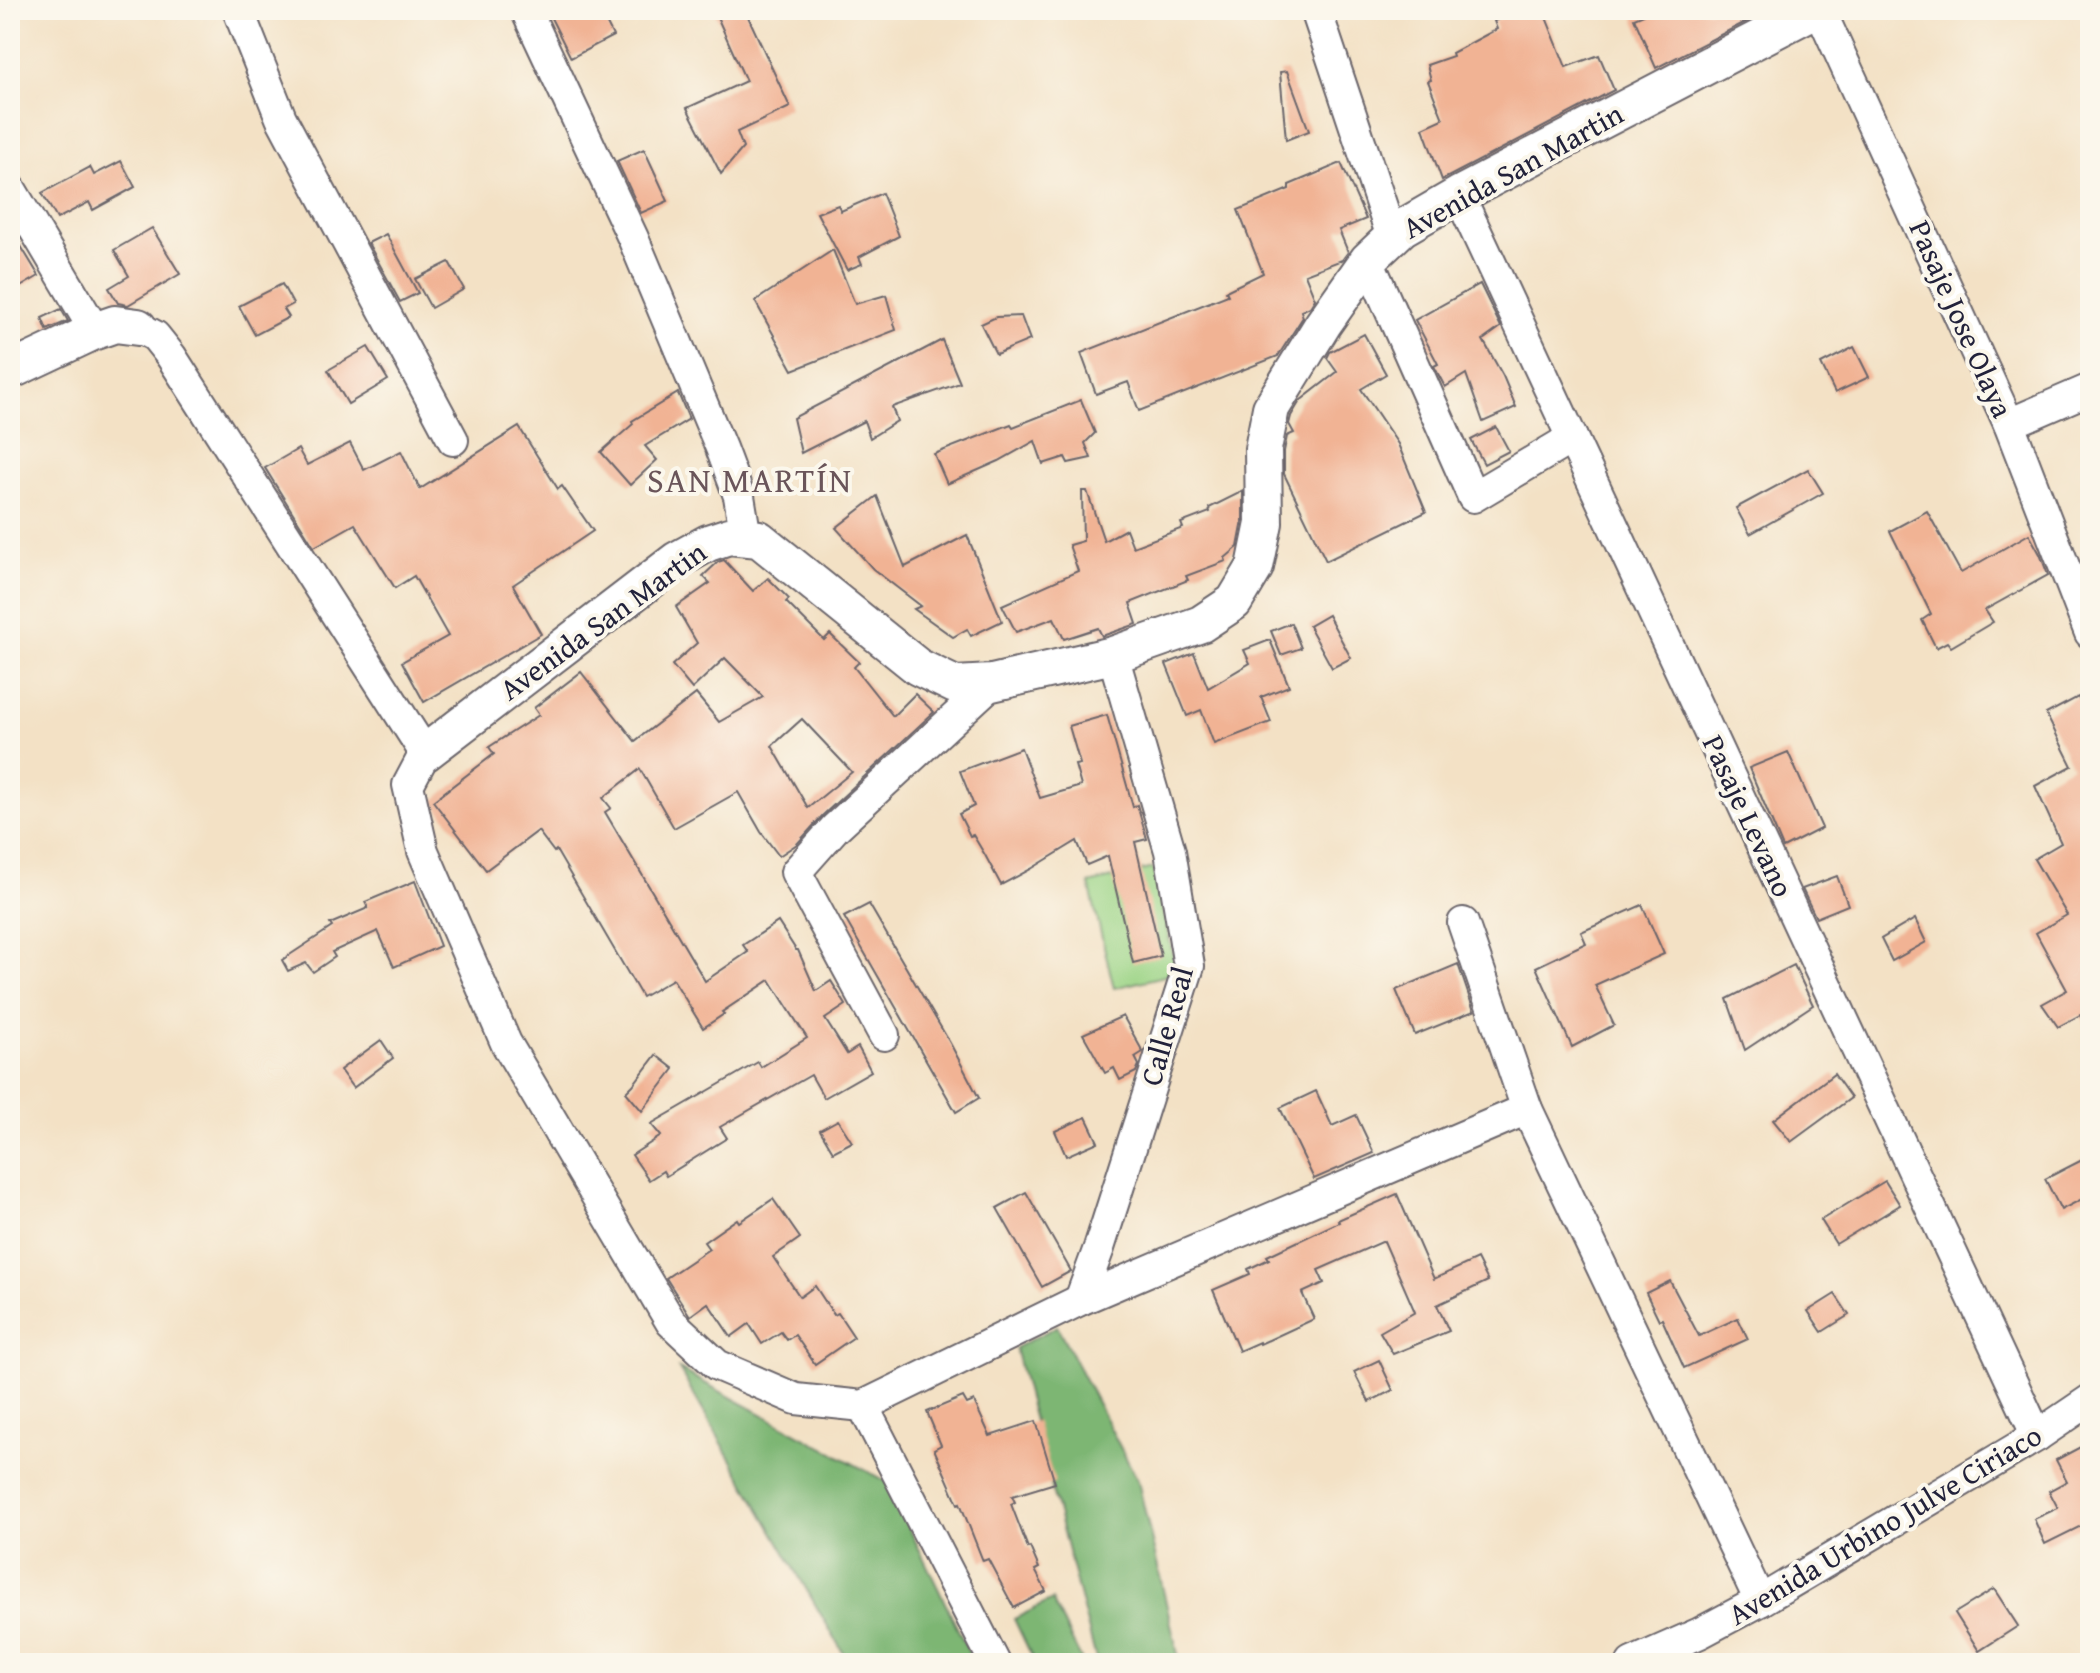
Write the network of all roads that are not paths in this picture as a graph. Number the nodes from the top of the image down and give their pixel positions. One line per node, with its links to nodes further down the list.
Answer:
1 (238, 10): 14 (street)
2 (526, 10): 15 (street)
3 (1316, 10): 7 (street)
4 (1817, 10): 6 (street, Avenida San Martin); 12 (street, Pasaje Jose Olaya)
5 (10, 188): 9 (street)
6 (1459, 195): 7 (street, Avenida San Martin); 13 (street, Pasaje Levano)
7 (1380, 249): 13 (street); 17 (street, Avenida San Martin)
8 (138, 327): 9 (street); 19 (street)
9 (95, 331): 10 (street)
10 (10, 371)
11 (2090, 389): 12 (street)
12 (2009, 424): 16 (street, Pasaje Jose Olaya)
13 (1572, 438): 26 (street, Pasaje Levano)
14 (453, 440)
15 (746, 538): 18 (street, Avenida San Martin); 19 (street, Avenida San Martin)
16 (2090, 633)
17 (1113, 655): 18 (street, Avenida San Martin); 23 (street, Calle Real)
18 (992, 683): 21 (street)
19 (425, 753): 25 (street)
20 (1463, 923): 22 (street)
21 (884, 1035)
22 (1527, 1109): 23 (street); 27 (street)
23 (1080, 1300): 25 (street)
24 (2090, 1400): 26 (street, Avenida Urbino Julve Ciriaco)
25 (863, 1406): 29 (street)
26 (2037, 1436): 27 (street, Avenida Urbino Julve Ciriaco)
27 (1760, 1601): 28 (street, Avenida Urbino Julve Ciriaco)
28 (1700, 1633): 30 (street, Avenida Urbino Julve Ciriaco); 31 (street)
29 (995, 1663)
30 (1632, 1663)
31 (1693, 1663)

